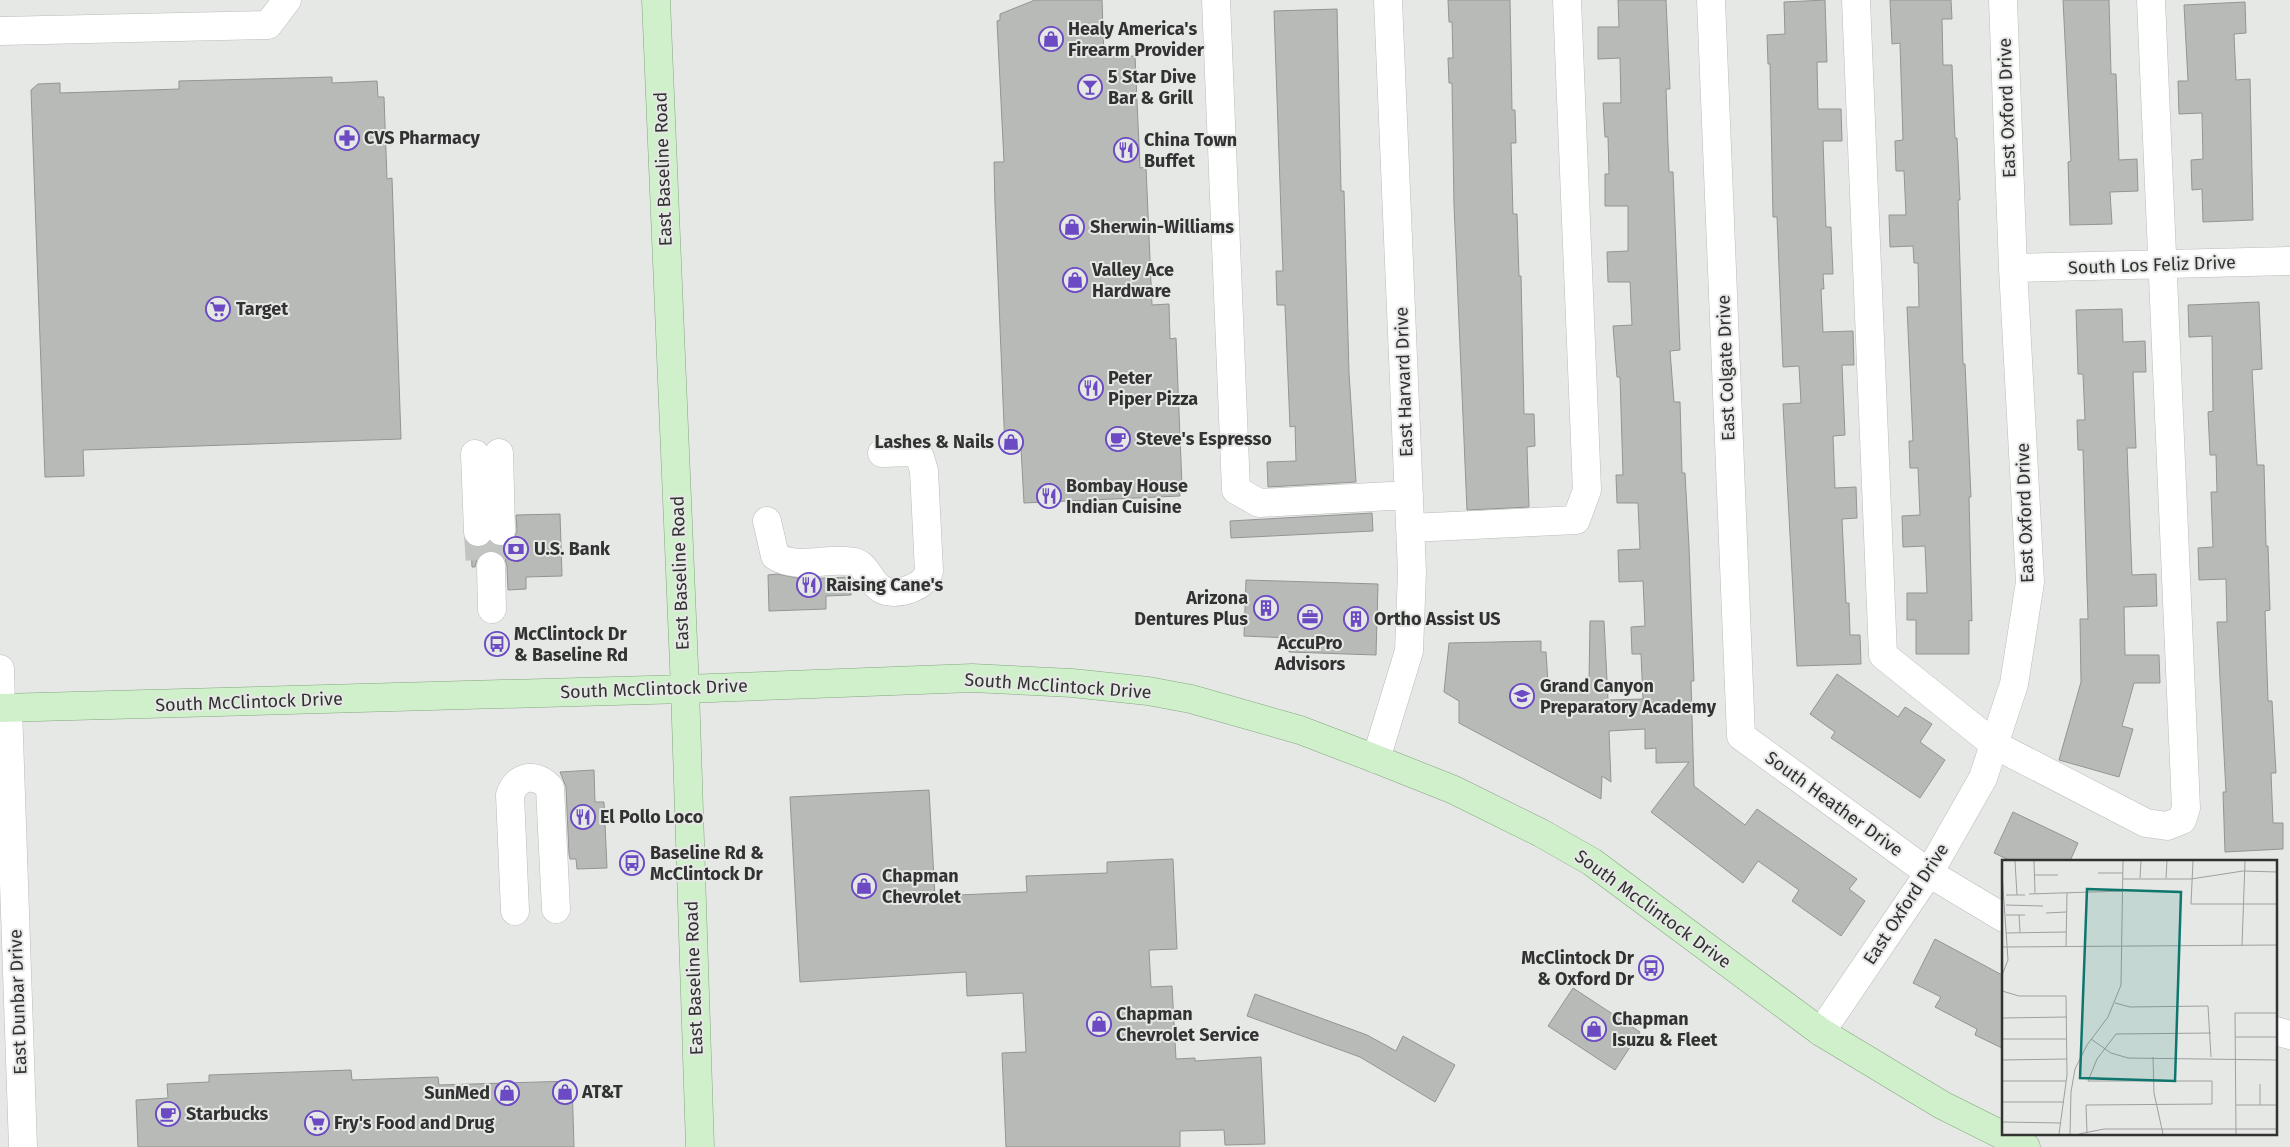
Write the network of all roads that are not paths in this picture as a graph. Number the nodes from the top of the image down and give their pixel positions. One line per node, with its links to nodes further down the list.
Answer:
1 (287, 0): 10 (street)
2 (656, 0): 23 (main road, East Baseline Road)
3 (1216, 0): 16 (street)
4 (1388, 0): 16 (street, East Harvard Drive)
5 (1567, 0): 18 (street)
6 (1711, 0): 25 (street, East Colgate Drive)
7 (1856, 0): 26 (street)
8 (2003, 0): 13 (street, East Oxford Drive)
9 (2151, 0): 12 (street)
10 (0, 31)
11 (2290, 261): 12 (street, South Los Feliz Drive)
12 (2163, 264): 13 (street, South Los Feliz Drive); 26 (street)
13 (2013, 268): 26 (street, East Oxford Drive)
14 (882, 453): 17 (street)
15 (487, 454): 19 (street)
16 (1408, 495): 18 (street, East Harvard Drive)
17 (767, 521)
18 (1410, 528): 27 (street, East Harvard Drive)
19 (490, 531)
20 (491, 566): 21 (street)
21 (492, 607)
22 (0, 669): 24 (street, East Dunbar Drive)
23 (685, 689): 24 (main road, South McClintock Drive); 27 (main road, South McClintock Drive); 34 (main road, East Baseline Road)
24 (3, 708): 33 (street, East Dunbar Drive)
25 (1741, 736): 28 (street, South Heather Drive)
26 (1995, 745): 28 (street, East Oxford Drive)
27 (1376, 759): 32 (main road, South McClintock Drive)
28 (1929, 873): 31 (street, South Heather Drive); 32 (street, East Oxford Drive)
29 (556, 908): 30 (street)
30 (515, 911)
31 (2002, 917)
32 (1821, 1032): 35 (main road, South McClintock Drive)
33 (24, 1147)
34 (700, 1147)
35 (2026, 1147)

